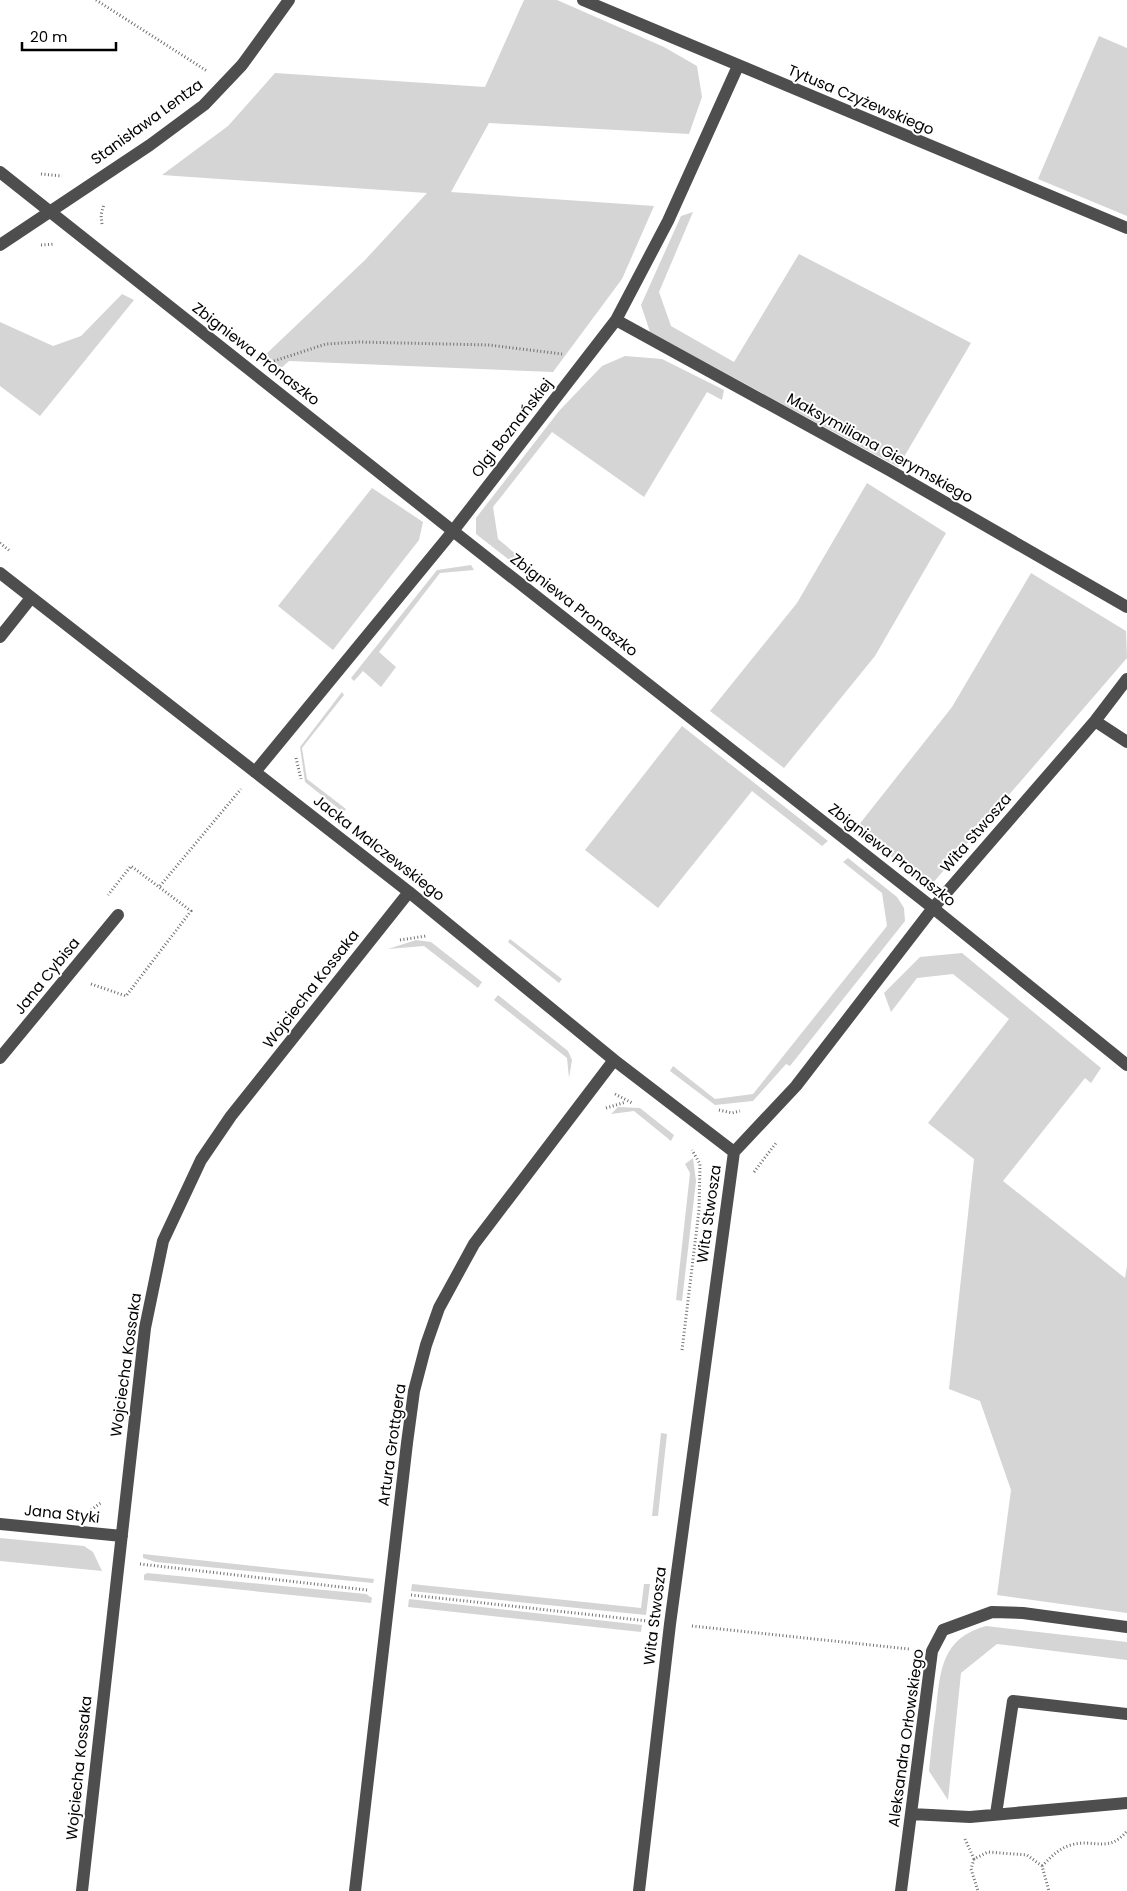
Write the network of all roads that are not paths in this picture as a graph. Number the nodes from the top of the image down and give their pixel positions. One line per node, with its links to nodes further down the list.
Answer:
1 (290, 0): 5 (street, Stanisława Lentza)
2 (583, 0): 3 (street, Tytusa Czyżewskiego)
3 (738, 66): 6 (street, Tytusa Czyżewskiego); 8 (street, Olgi Boznańskiej)
4 (0, 172): 5 (street, Zbigniewa Pronaszko)
5 (50, 211): 7 (street, Stanisława Lentza); 9 (street, Zbigniewa Pronaszko)
6 (1127, 228)
7 (0, 245)
8 (616, 320): 9 (street, Olgi Boznańskiej); 12 (street, Maksymiliana Gierymskiego)
9 (453, 531): 17 (street, Olgi Boznańskiej); 19 (street, Zbigniewa Pronaszko)
10 (0, 574): 11 (street, Jacka Malczewskiego)
11 (32, 598): 13 (street); 17 (street, Jacka Malczewskiego)
12 (1127, 608)
13 (0, 637)
14 (1127, 679): 15 (street, Wita Stwosza)
15 (1095, 721): 16 (street); 19 (street, Wita Stwosza)
16 (1127, 742)
17 (255, 772): 18 (street, Jacka Malczewskiego)
18 (408, 892): 22 (street, Jacka Malczewskiego); 26 (street, Wojciecha Kossaka)
19 (933, 908): 23 (street, Zbigniewa Pronaszko); 24 (street, Wita Stwosza)
20 (118, 915): 21 (street, Jana Cybisa)
21 (0, 1058)
22 (614, 1060): 24 (street, Jacka Malczewskiego); 33 (street, Artura Grottgera)
23 (1127, 1065)
24 (734, 1152): 34 (street, Wita Stwosza)
25 (0, 1524): 26 (street, Jana Styki)
26 (122, 1536): 32 (street, Wojciecha Kossaka)
27 (1127, 1627): 30 (street, Aleksandra Orłowskiego)
28 (1127, 1714): 31 (street)
29 (1127, 1803): 31 (street)
30 (911, 1814): 31 (street); 35 (street, Aleksandra Orłowskiego)
31 (996, 1814)
32 (82, 1891)
33 (355, 1891)
34 (639, 1891)
35 (902, 1891)

